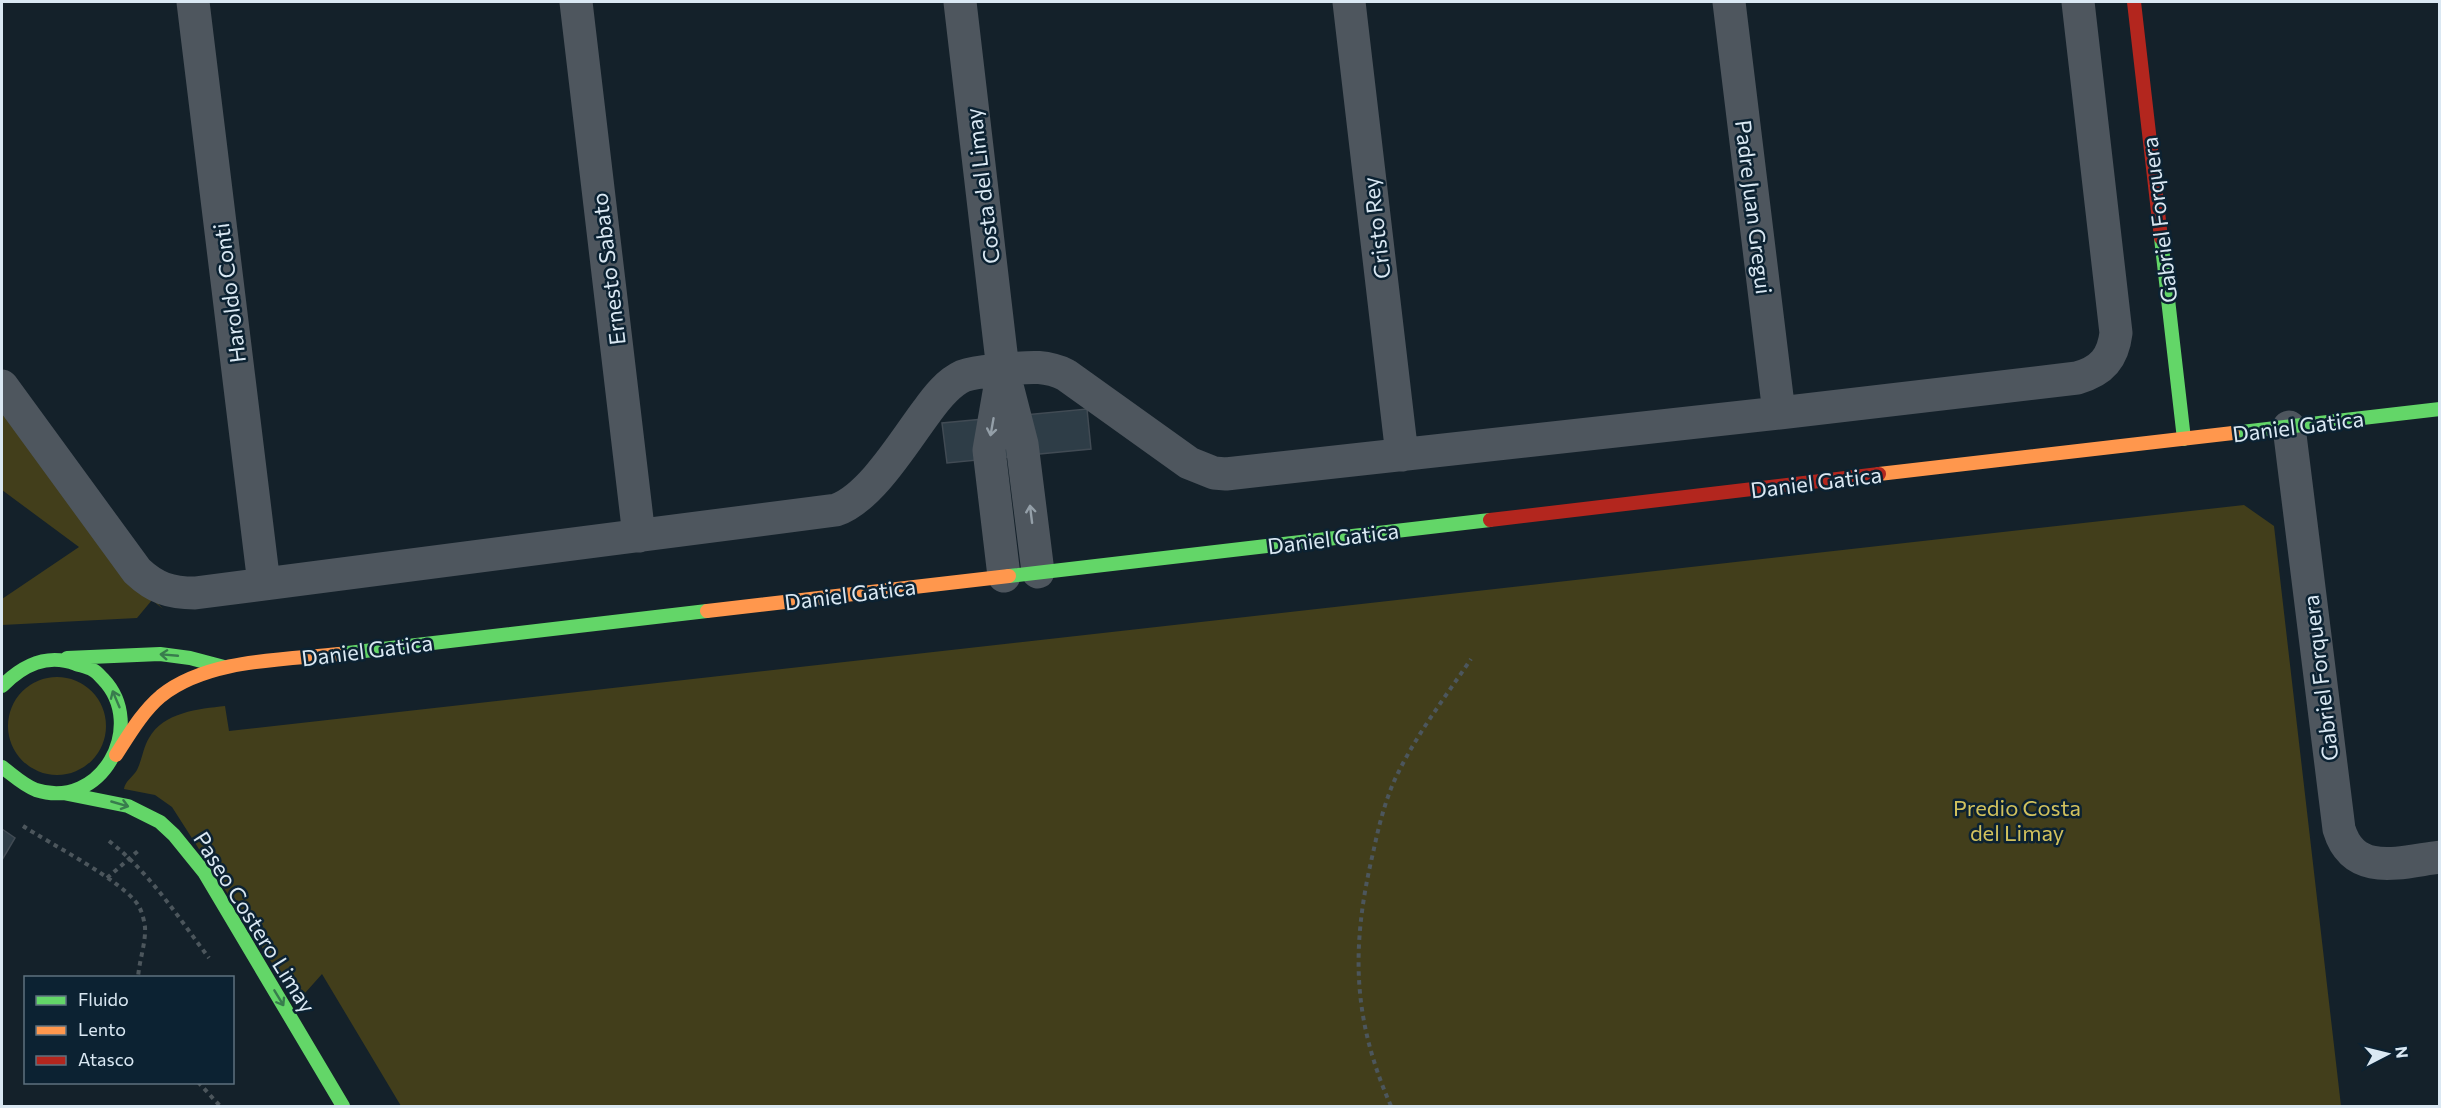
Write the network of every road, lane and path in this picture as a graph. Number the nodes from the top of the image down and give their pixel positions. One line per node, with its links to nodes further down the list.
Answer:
1 (194, 2): 18 (street, Haroldo Conti)
2 (576, 2): 15 (street, Ernesto Sabato)
3 (960, 2): 8 (street, Costa del Limay)
4 (1349, 2): 14 (street, Cristo Rey)
5 (1729, 2): 11 (street, Padre Juan Gregui)
6 (2078, 2): 11 (street)
7 (2134, 2): 13 (main road, Gabriel Forquera)
8 (1003, 370): 14 (street); 15 (street); 16 (street, one-way to 8); 17 (street, one-way to 17)
9 (2, 386): 18 (street)
10 (2439, 409): 12 (main road, Daniel Gatica)
11 (1779, 413): 14 (street)
12 (2289, 427): 13 (main road, Daniel Gatica); 31 (street, Gabriel Forquera)
13 (2184, 439): 16 (main road, Daniel Gatica)
14 (1402, 455)
15 (639, 536): 18 (street)
16 (1038, 572): 17 (main road, Daniel Gatica)
17 (1004, 576): 23 (main road, Daniel Gatica)
18 (264, 584)
19 (56, 658): 22 (main road); 23 (main road, Daniel Gatica, one-way to 19); 25 (main road, one-way to 19)
20 (1471, 659): 39 (path)
21 (12, 662): 22 (main road)
22 (34, 662): 24 (main road)
23 (226, 667): 25 (main road, Daniel Gatica)
24 (2, 686)
25 (116, 755): 27 (main road)
26 (2, 767): 27 (main road, Paseo Costero Limay)
27 (63, 793): 38 (main road, Paseo Costero Limay, one-way to 38)
28 (21, 825): 33 (path)
29 (105, 838): 32 (path)
30 (147, 844): 32 (path)
31 (2439, 857)
32 (130, 858): 33 (path); 34 (path)
33 (107, 878): 35 (path)
34 (210, 960)
35 (138, 976)
36 (199, 1084): 37 (path)
37 (220, 1107)
38 (343, 1107)
39 (1391, 1107)

